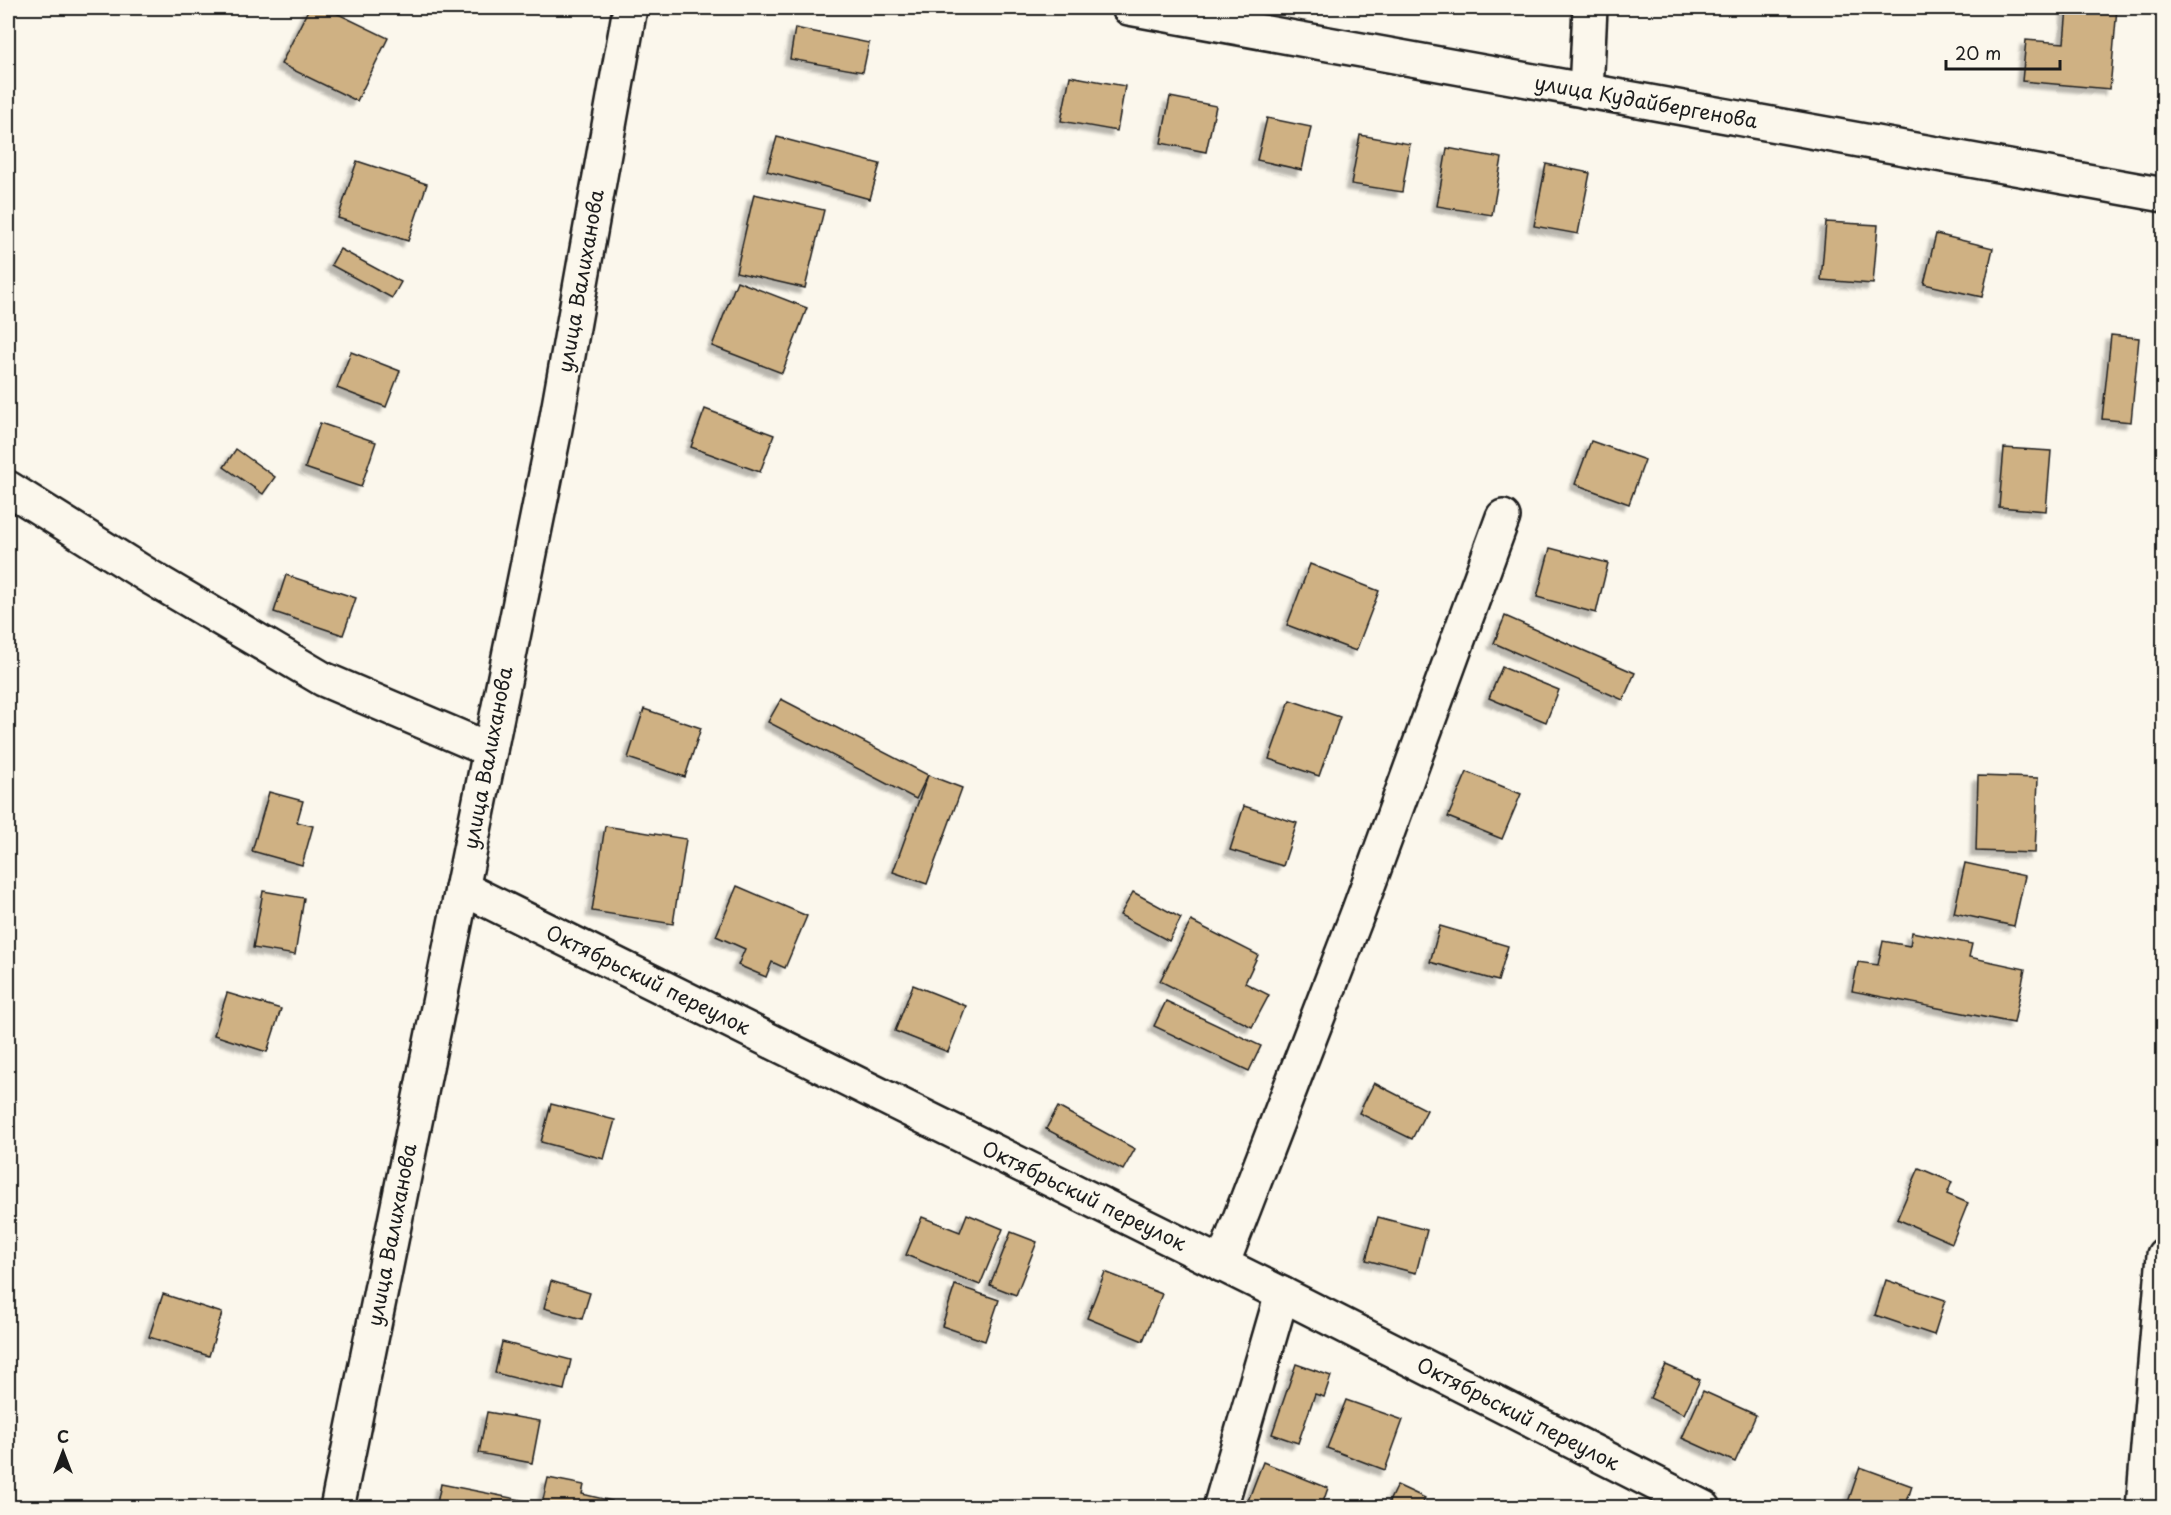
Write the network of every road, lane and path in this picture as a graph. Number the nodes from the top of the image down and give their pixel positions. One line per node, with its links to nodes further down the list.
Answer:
1 (630, 8): 8 (street, улица Валиханова)
2 (1129, 8): 4 (street, улица Кудайбергенова)
3 (1590, 8): 4 (street)
4 (1586, 91): 5 (street, улица Кудайбергенова)
5 (2163, 195)
6 (8, 488): 8 (street)
7 (1503, 517): 10 (street)
8 (490, 750): 9 (street, улица Валиханова)
9 (462, 888): 10 (street, Октябрьский переулок); 13 (street, улица Валиханова)
10 (1222, 1265): 12 (street, Октябрьский переулок)
11 (2163, 1270): 16 (street)
12 (1282, 1294): 14 (street); 15 (street, Октябрьский переулок)
13 (337, 1508)
14 (1220, 1508)
15 (1704, 1508)
16 (2143, 1508)

